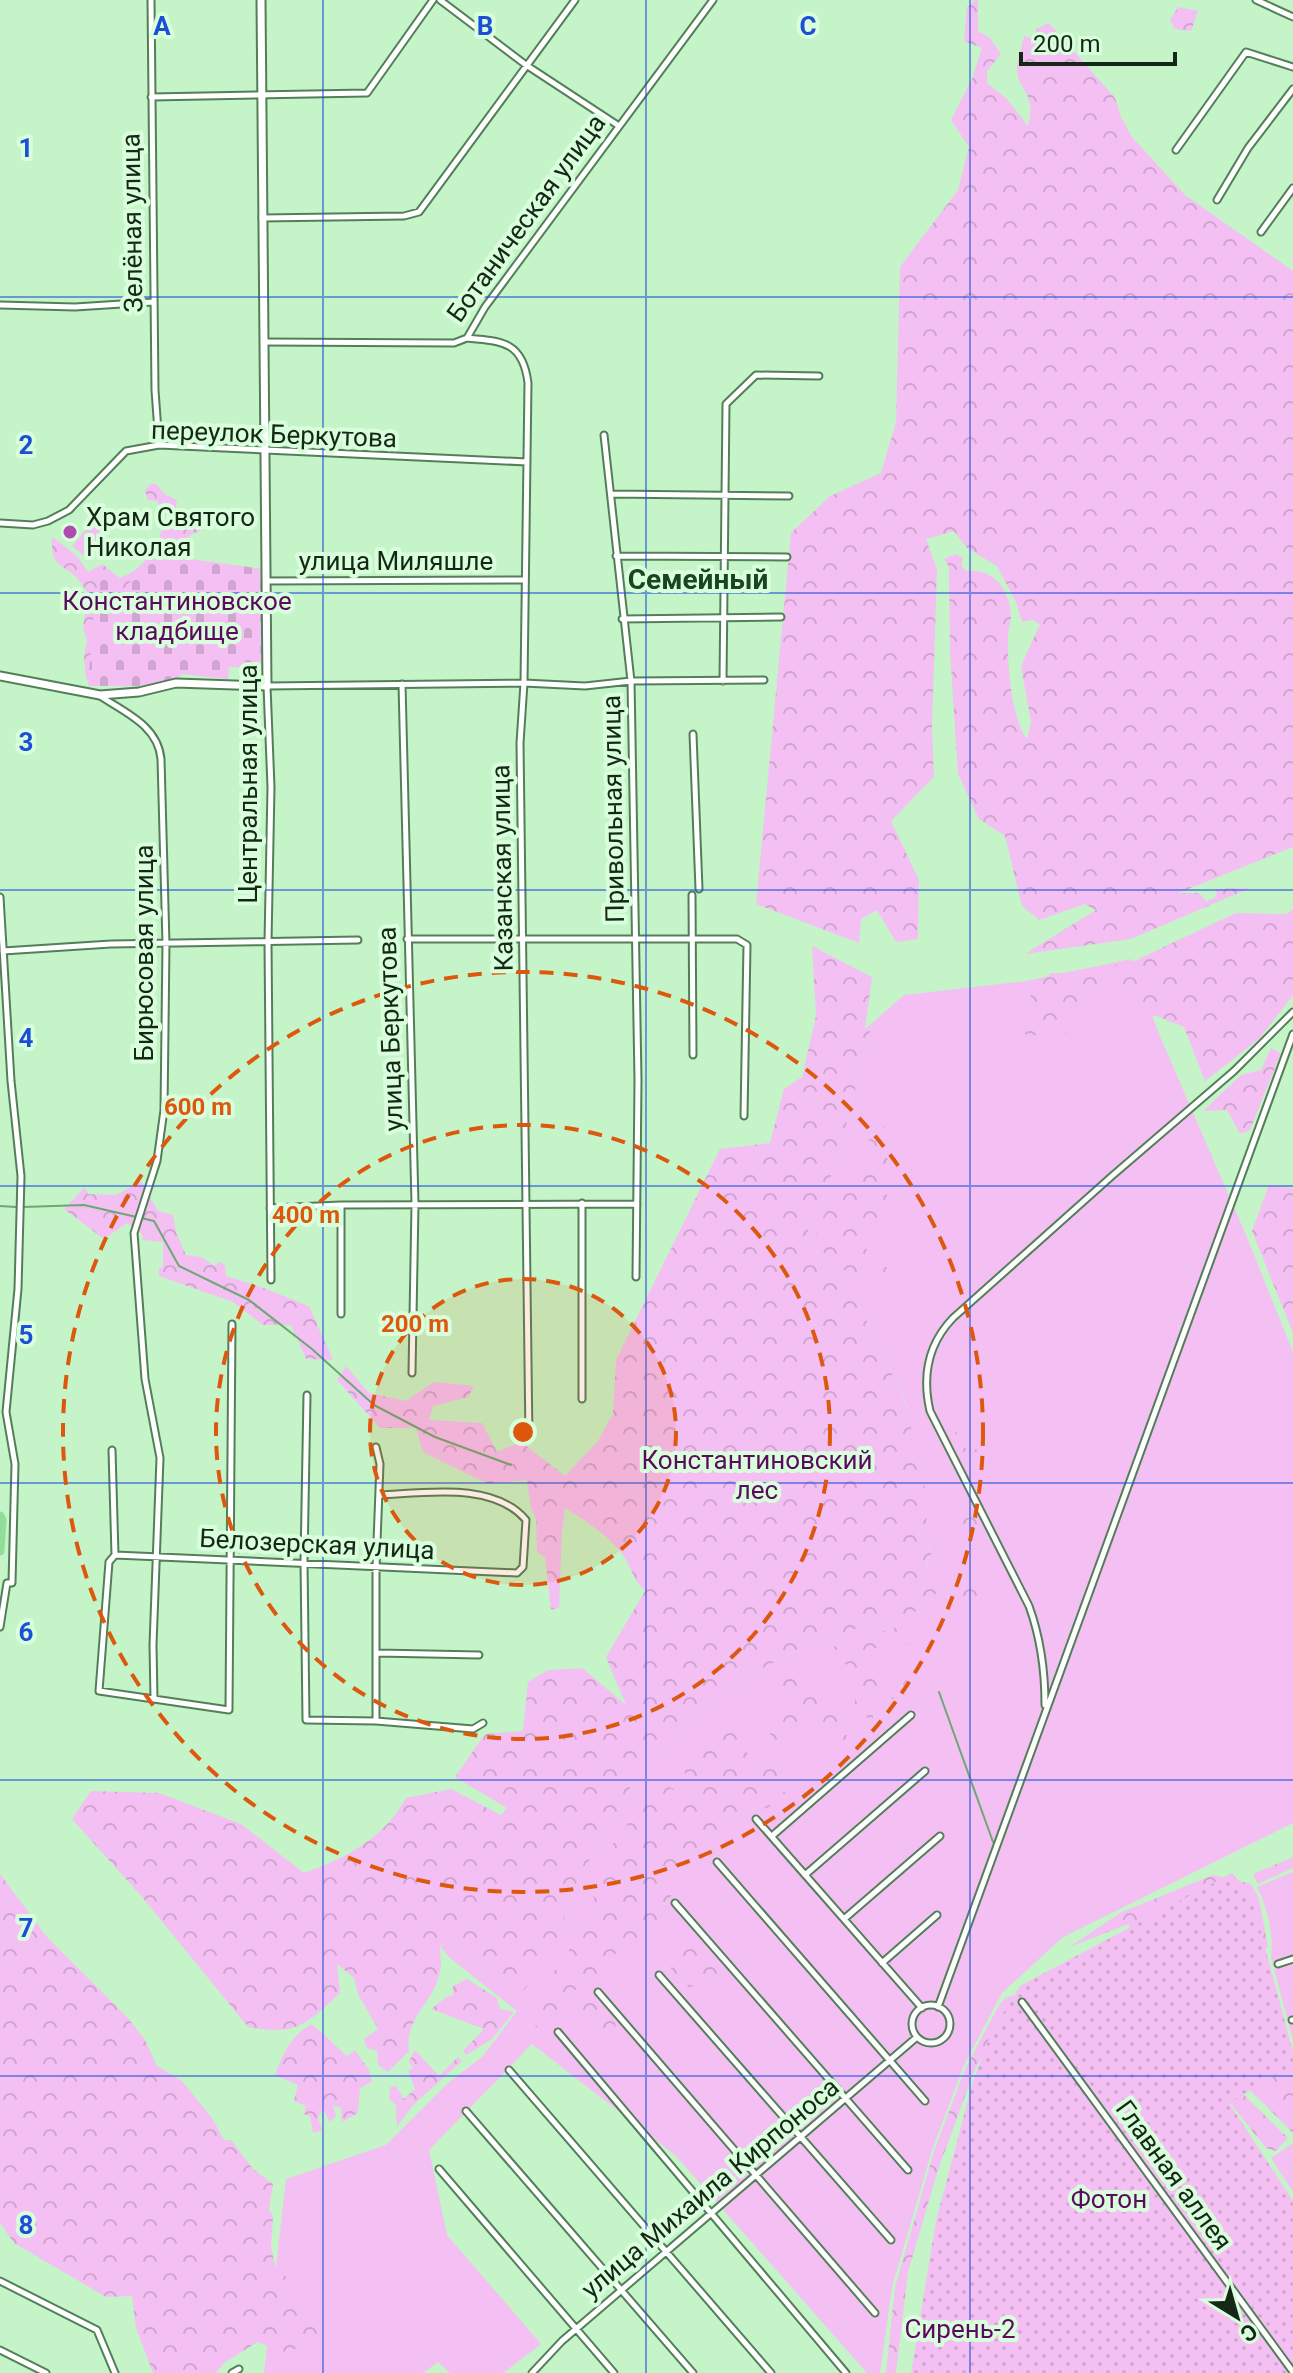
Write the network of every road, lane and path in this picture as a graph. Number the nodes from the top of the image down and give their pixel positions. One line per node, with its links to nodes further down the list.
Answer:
1 (151, 0): 14 (street, Зелёная улица)
2 (261, 0): 13 (street, Центральная улица)
3 (433, 0): 13 (street)
4 (440, 0): 10 (street)
5 (575, 0): 10 (street)
6 (713, 0): 15 (street, Ботаническая улица)
7 (1256, 0): 8 (street)
8 (1265, 2): 9 (street)
9 (1293, 17)
10 (526, 65): 15 (street); 19 (street)
11 (1293, 67): 16 (street)
12 (1293, 89): 18 (street)
13 (261, 96): 14 (street); 19 (street, Центральная улица)
14 (151, 97): 21 (street, Зелёная улица)
15 (619, 126): 23 (street, Ботаническая улица)
16 (1176, 150)
17 (1293, 188): 20 (street)
18 (1217, 200)
19 (262, 218): 24 (street, Центральная улица)
20 (1261, 232)
21 (153, 302): 22 (street); 27 (street, Зелёная улица)
22 (0, 305)
23 (467, 338): 24 (street, Ботаническая улица); 29 (street, Казанская улица)
24 (264, 342): 28 (street, Центральная улица)
25 (819, 376): 31 (street)
26 (604, 435): 30 (street)
27 (159, 445): 28 (street, переулок Беркутова); 33 (street, переулок Беркутова)
28 (267, 450): 29 (street, переулок Беркутова); 38 (street, Центральная улица)
29 (527, 462): 37 (street, Казанская улица)
30 (612, 494): 31 (street); 34 (street)
31 (726, 496): 32 (street); 36 (street)
32 (789, 496)
33 (0, 523)
34 (616, 556): 36 (street); 40 (street)
35 (787, 557): 36 (street)
36 (725, 558): 41 (street)
37 (525, 580): 38 (street, улица Миляшле); 46 (street, Казанская улица)
38 (267, 581): 48 (street, Центральная улица)
39 (781, 617): 41 (street)
40 (622, 619): 41 (street); 44 (street)
41 (725, 620): 45 (street)
42 (0, 676): 49 (street, Привольная улица)
43 (764, 680): 45 (street)
44 (631, 681): 45 (street); 46 (street, Привольная улица); 58 (street, Привольная улица)
45 (723, 681)
46 (524, 683): 47 (street, Привольная улица); 55 (street, Казанская улица)
47 (402, 684): 48 (street, Привольная улица); 54 (street, улица Беркутова)
48 (267, 686): 49 (street, Привольная улица); 59 (street, Центральная улица)
49 (100, 695): 60 (street, Бирюсовая улица)
50 (693, 734): 51 (street)
51 (699, 889)
52 (692, 895): 56 (street)
53 (0, 897): 61 (street)
54 (407, 939): 55 (street); 67 (street, улица Беркутова)
55 (522, 939): 58 (street); 70 (street, Казанская улица)
56 (691, 939): 58 (street); 64 (street); 65 (street)
57 (358, 940): 59 (street)
58 (635, 940): 68 (street, Привольная улица)
59 (268, 942): 60 (street); 71 (street, Центральная улица)
60 (166, 944): 61 (street); 84 (street, Бирюсовая улица)
61 (3, 951): 88 (street)
62 (1293, 1012): 92 (street)
63 (1293, 1034): 92 (street)
64 (693, 1055)
65 (744, 1116)
66 (582, 1203): 68 (street); 70 (street); 78 (street)
67 (415, 1204): 69 (street); 70 (street); 76 (street, улица Беркутова)
68 (637, 1204): 72 (street, Привольная улица)
69 (341, 1205): 71 (street); 74 (street)
70 (527, 1205): 79 (street, Казанская улица)
71 (270, 1208): 73 (street, Центральная улица)
72 (636, 1277)
73 (271, 1280)
74 (341, 1314)
75 (232, 1324): 85 (street)
76 (412, 1373)
77 (307, 1395): 86 (street)
78 (582, 1399)
79 (529, 1439)
80 (376, 1447): 82 (street)
81 (112, 1450): 83 (street)
82 (379, 1495): 87 (street); 87 (street, Белозерская улица)
83 (115, 1555): 84 (street, Белозерская улица); 91 (street)
84 (158, 1556): 85 (street, Белозерская улица); 91 (street, Бирюсовая улица)
85 (231, 1560): 86 (street, Белозерская улица); 91 (street)
86 (304, 1562): 87 (street, Белозерская улица); 94 (street)
87 (376, 1568): 89 (street)
88 (0, 1627)
89 (378, 1653): 90 (street); 94 (street)
90 (479, 1655)
91 (154, 1699)
92 (1046, 1710): 111 (street)
93 (911, 1715): 98 (street)
94 (376, 1721): 95 (street)
95 (483, 1723)
96 (925, 1771): 101 (street)
97 (756, 1819): 98 (street)
98 (772, 1836): 101 (street)
99 (940, 1836): 104 (street)
100 (717, 1862): 115 (street)
101 (805, 1875): 104 (street)
102 (675, 1903): 117 (street)
103 (937, 1915): 106 (street)
104 (844, 1919): 106 (street)
105 (1293, 1959): 107 (street)
106 (882, 1963): 112 (street)
107 (1278, 1964)
108 (659, 1975): 120 (street)
109 (598, 1992): 123 (street)
110 (1022, 2002): 133 (street, Главная аллея)
111 (938, 2007): 112 (street); 114 (street)
112 (922, 2008): 114 (street)
113 (558, 2032): 124 (street)
114 (917, 2037): 115 (street, улица Михаила Кирпоноса)
115 (890, 2061): 117 (street, улица Михаила Кирпоноса); 118 (street)
116 (509, 2070): 126 (street)
117 (845, 2099): 120 (street, улица Михаила Кирпоноса); 122 (street)
118 (925, 2101)
119 (466, 2111): 128 (street)
120 (801, 2137): 123 (street, улица Михаила Кирпоноса); 125 (street)
121 (439, 2169): 130 (street)
122 (908, 2170)
123 (756, 2175): 124 (street, улица Михаила Кирпоноса); 129 (street)
124 (710, 2215): 126 (street, улица Михаила Кирпоноса); 141 (street)
125 (891, 2240)
126 (665, 2253): 128 (street, улица Михаила Кирпоноса); 140 (street)
127 (0, 2281): 135 (street)
128 (620, 2291): 130 (street, улица Михаила Кирпоноса); 139 (street)
129 (875, 2313)
130 (576, 2329): 137 (street, улица Михаила Кирпоноса); 138 (street)
131 (0, 2350): 134 (street)
132 (239, 2369): 136 (street)
133 (1293, 2372)
134 (46, 2373)
135 (115, 2373)
136 (232, 2373)
137 (532, 2373)
138 (614, 2373)
139 (693, 2373)
140 (771, 2373)
141 (846, 2373)

